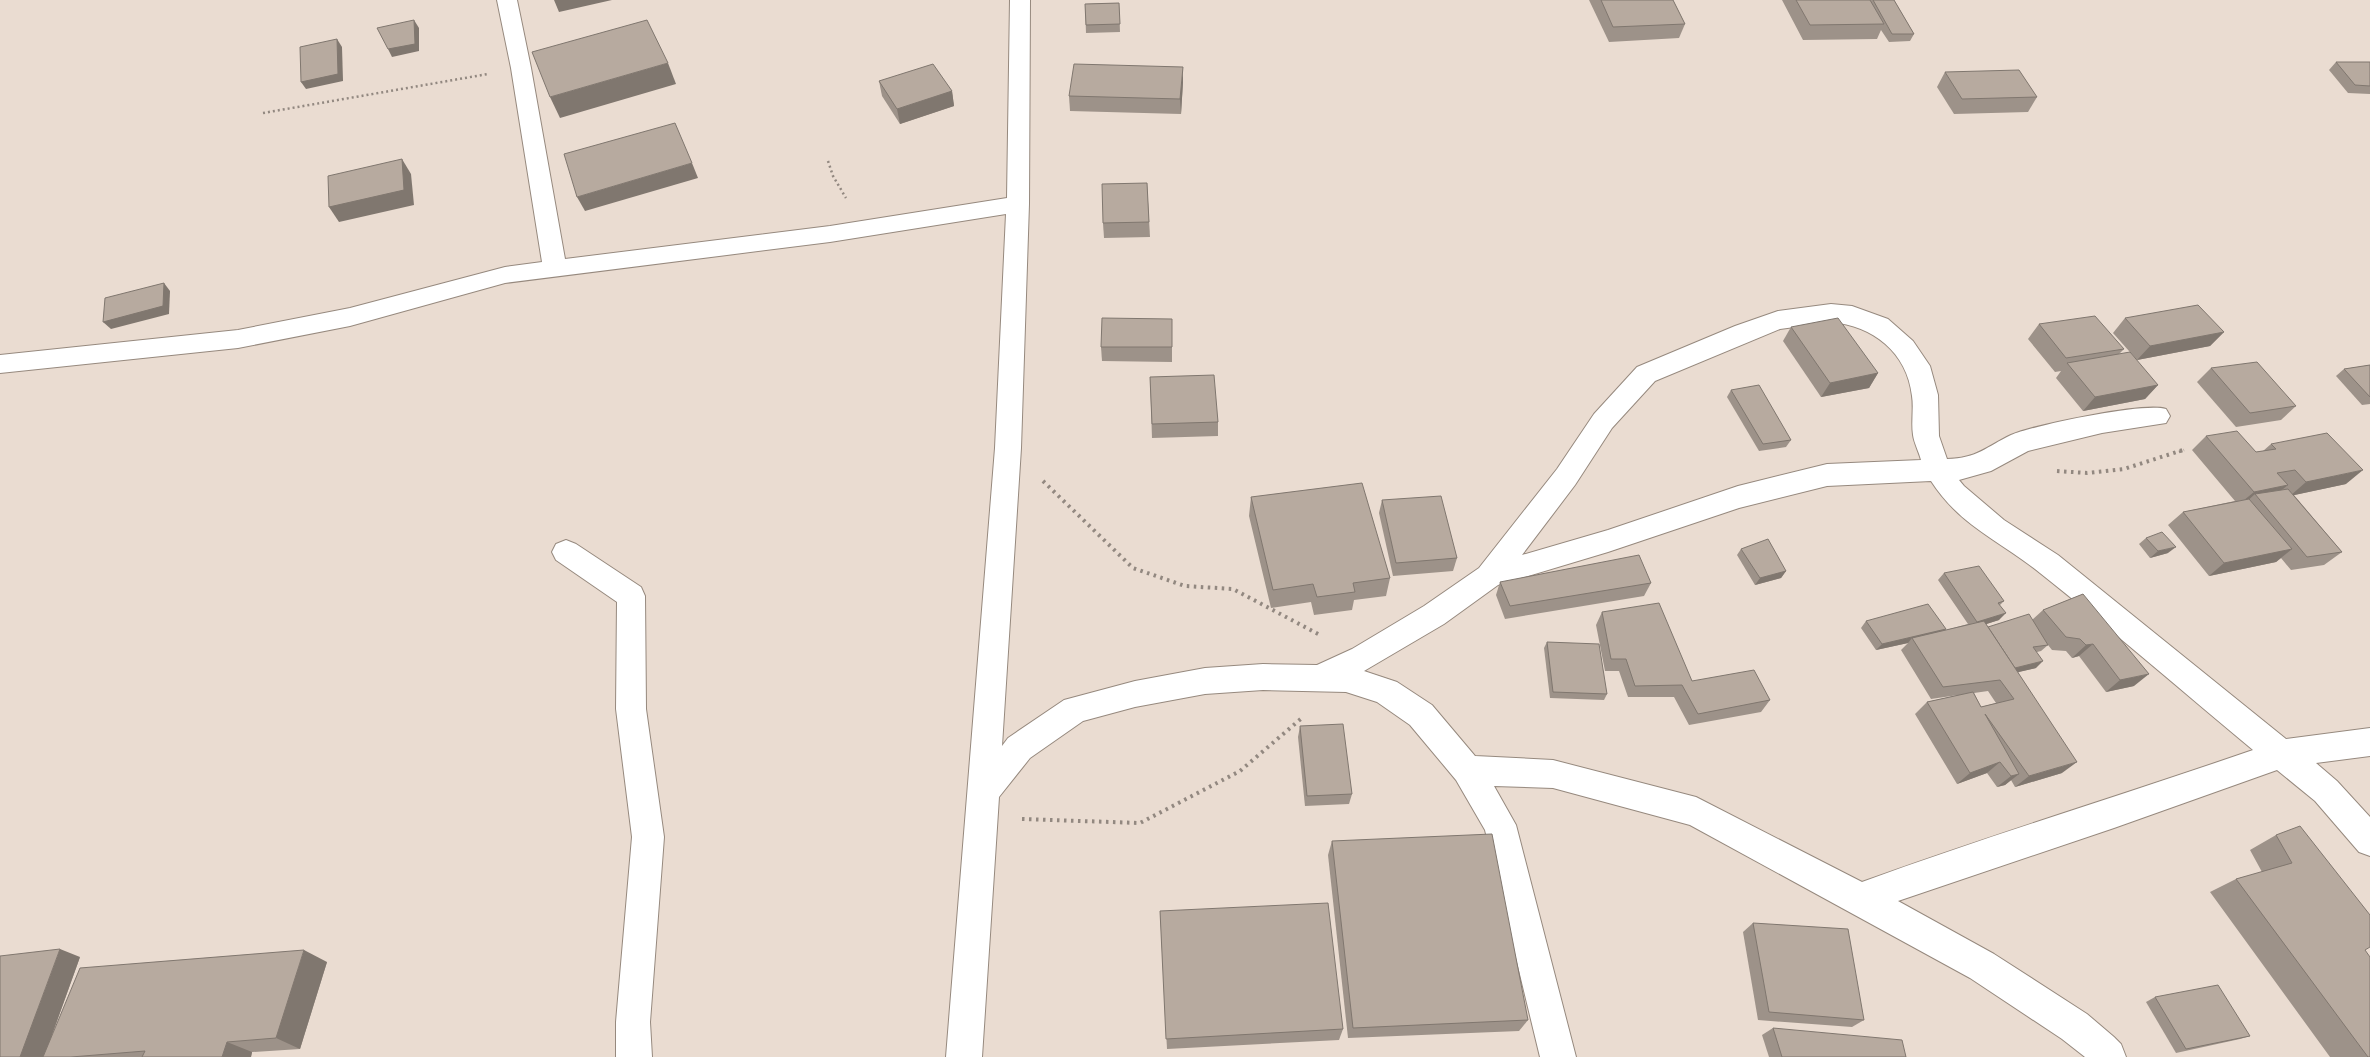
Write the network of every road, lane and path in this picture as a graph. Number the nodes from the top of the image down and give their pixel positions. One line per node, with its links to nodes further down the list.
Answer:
1 (507, 0): 3 (street)
2 (1020, 0): 5 (street)
3 (521, 68): 4 (path); 6 (street)
4 (263, 113)
5 (1018, 204): 6 (street); 9 (street)
6 (555, 268): 7 (street)
7 (0, 364)
8 (2157, 416): 11 (street)
9 (1008, 448): 15 (path); 19 (street)
10 (2184, 450): 12 (path)
11 (1938, 470): 14 (street); 14 (street); 17 (street)
12 (2051, 470)
13 (566, 552): 22 (street)
14 (1489, 576): 15 (street)
15 (1343, 672): 18 (street); 19 (street); 19 (path)
16 (2370, 742): 17 (street)
17 (2281, 754): 20 (street); 21 (street)
18 (1467, 770): 21 (street); 24 (street)
19 (983, 804): 23 (street)
20 (2370, 840)
21 (1860, 899): 25 (street)
22 (634, 1057)
23 (964, 1057)
24 (1558, 1057)
25 (2108, 1057)

